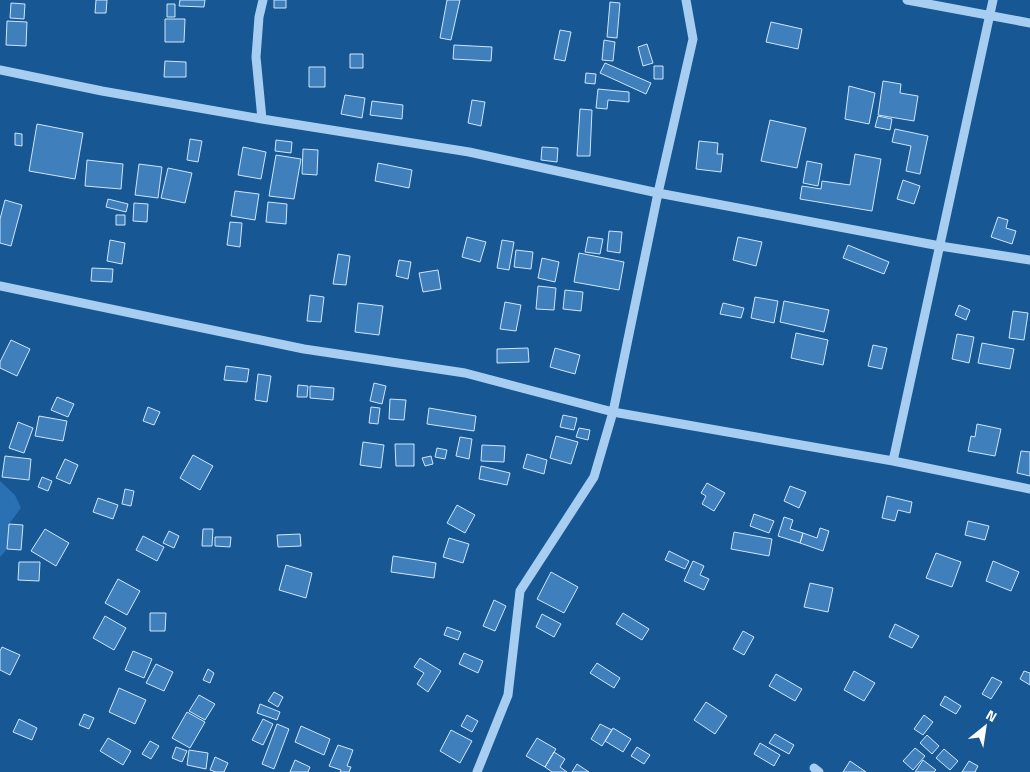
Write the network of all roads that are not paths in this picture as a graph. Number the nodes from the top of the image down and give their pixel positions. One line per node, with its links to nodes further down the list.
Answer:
1 (263, 0): 8 (street)
2 (686, 0): 9 (street)
3 (907, 0): 5 (street)
4 (993, 0): 5 (street)
5 (990, 15): 6 (street); 10 (street)
6 (1030, 23)
7 (0, 70): 8 (street)
8 (262, 119): 9 (street)
9 (658, 193): 10 (street); 13 (street)
10 (940, 246): 11 (street); 14 (street)
11 (1030, 260)
12 (0, 286): 13 (street)
13 (613, 412): 14 (street); 16 (street)
14 (894, 461): 15 (street)
15 (1030, 489)
16 (477, 772)

